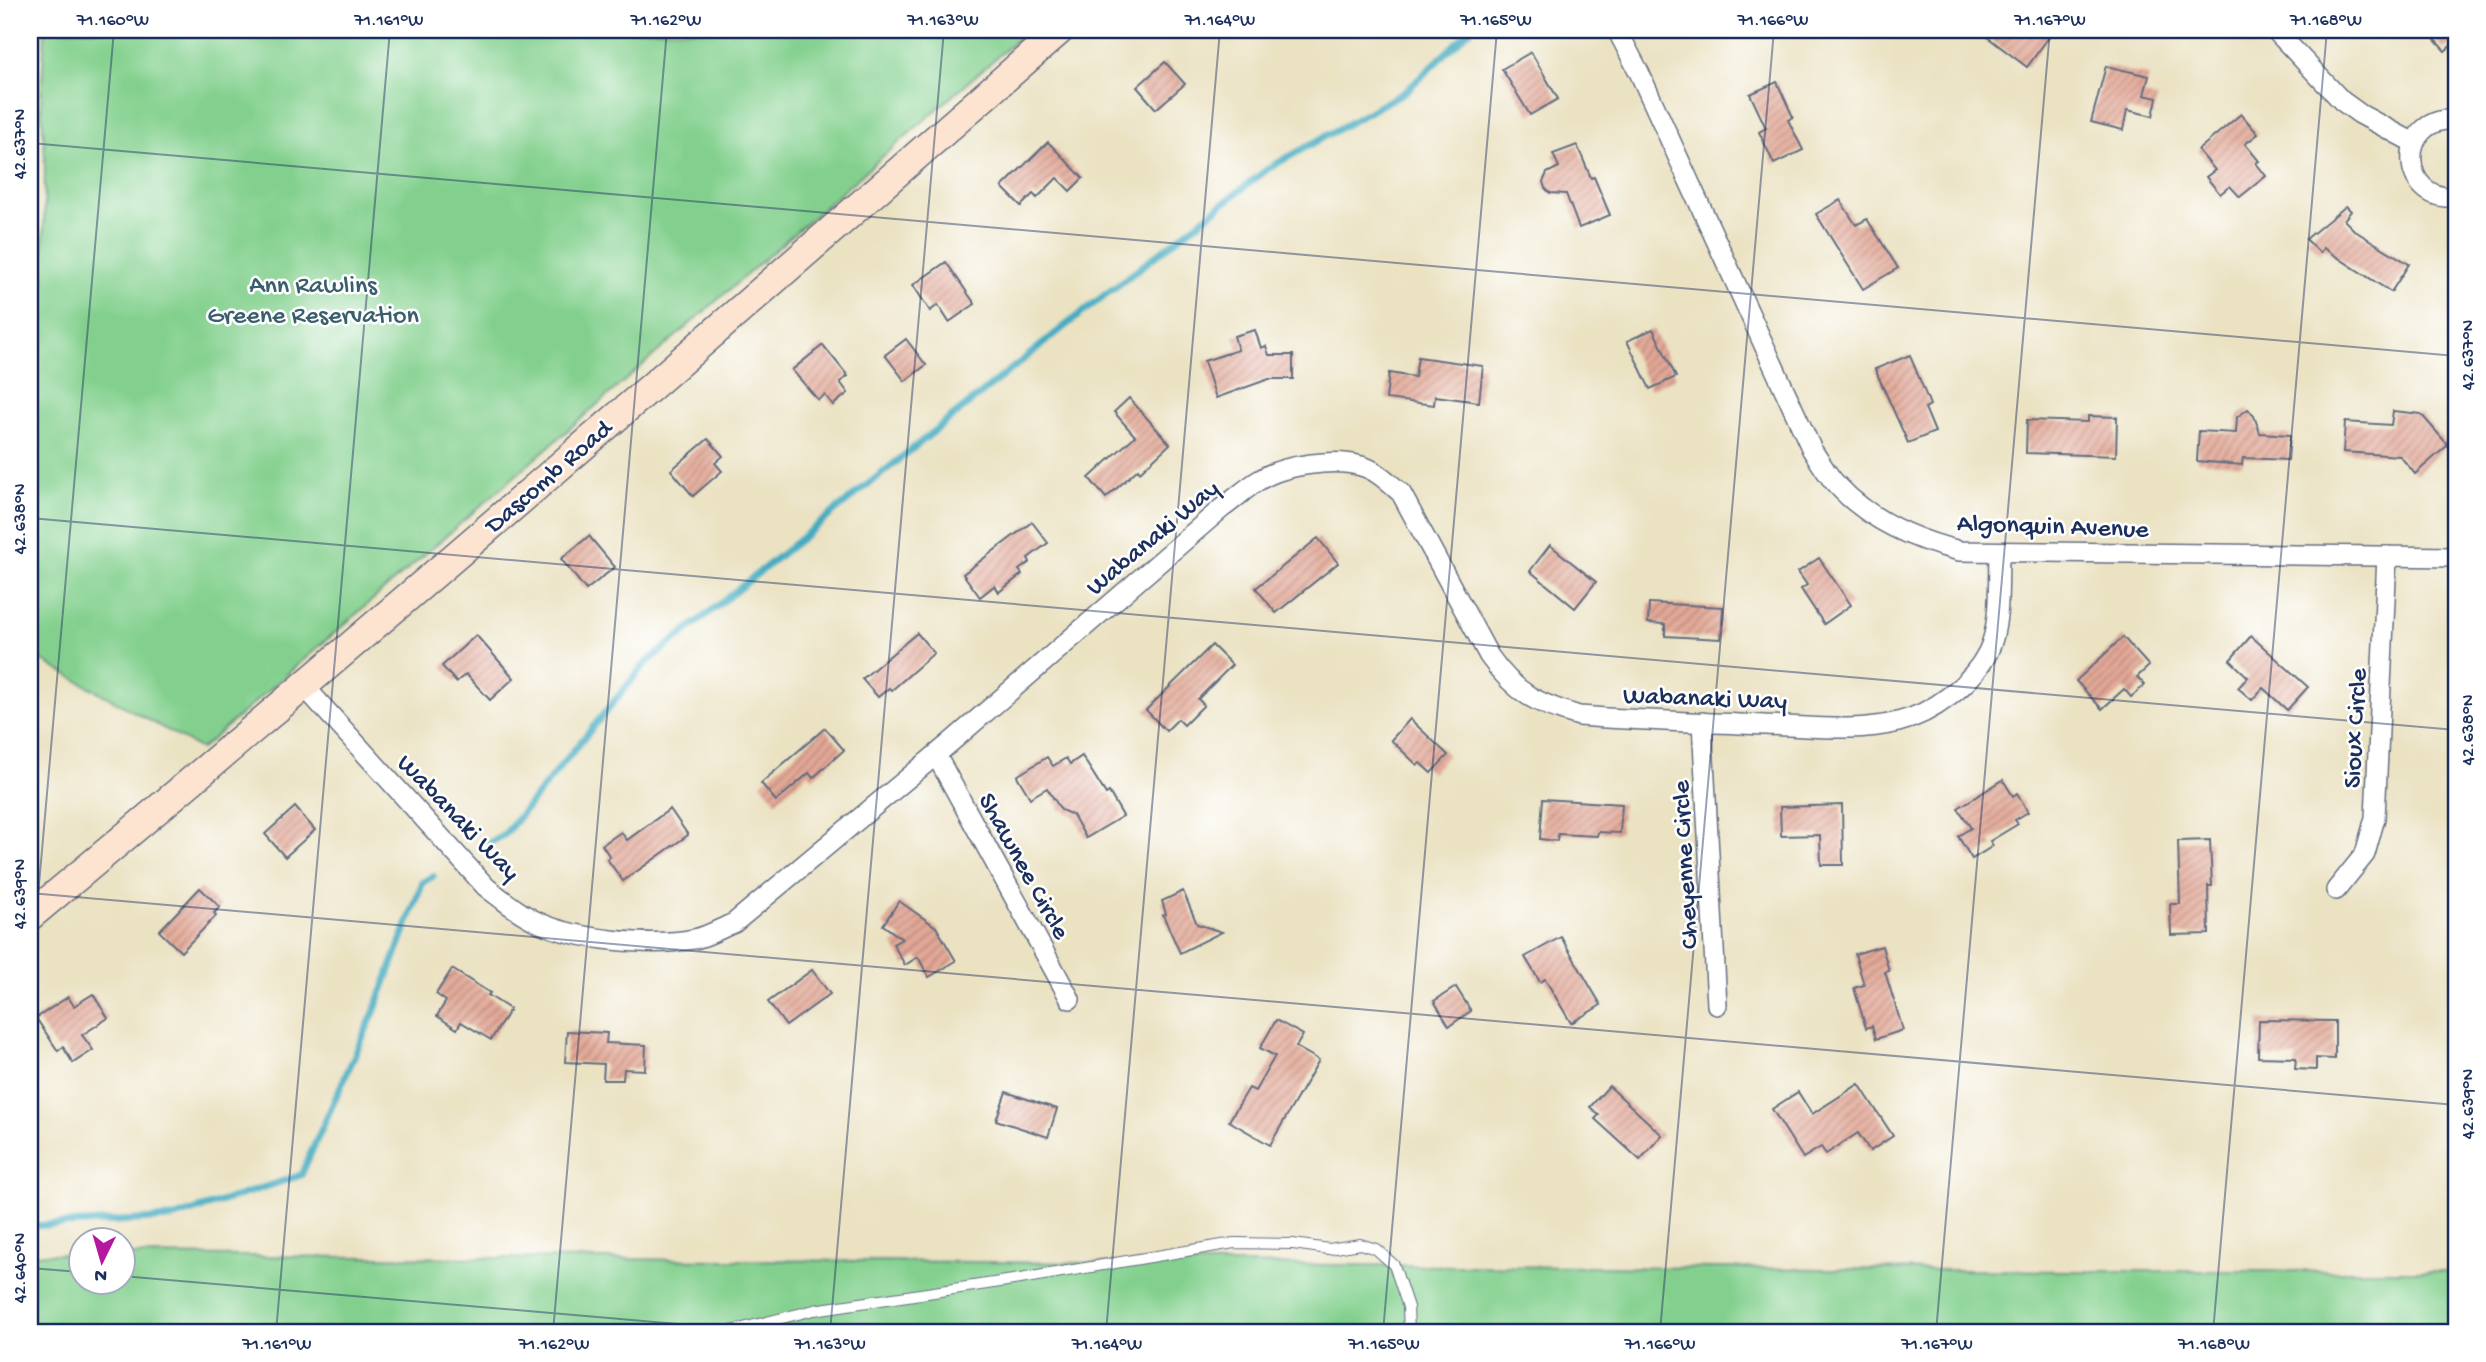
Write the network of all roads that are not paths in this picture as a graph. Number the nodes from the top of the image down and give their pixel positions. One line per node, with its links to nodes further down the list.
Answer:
1 (1060, 30): 10 (main road, Dascomb Road)
2 (1617, 30): 7 (street, Algonquin Avenue)
3 (2275, 30): 5 (street)
4 (2456, 120): 5 (street)
5 (2414, 143): 6 (street)
6 (2456, 197)
7 (1999, 552): 8 (street, Algonquin Avenue); 11 (street, Wabanaki Way)
8 (2387, 556): 9 (street, Algonquin Avenue); 13 (street, Sioux Circle)
9 (2456, 557)
10 (303, 685): 12 (street, Wabanaki Way); 14 (main road, Dascomb Road)
11 (1702, 722): 12 (street, Wabanaki Way); 16 (street, Cheyenne Circle)
12 (936, 755): 15 (street, Shawnee Circle)
13 (2336, 890)
14 (30, 916)
15 (1070, 999)
16 (1717, 1005)
17 (727, 1332): 18 (lane)
18 (1409, 1332)

